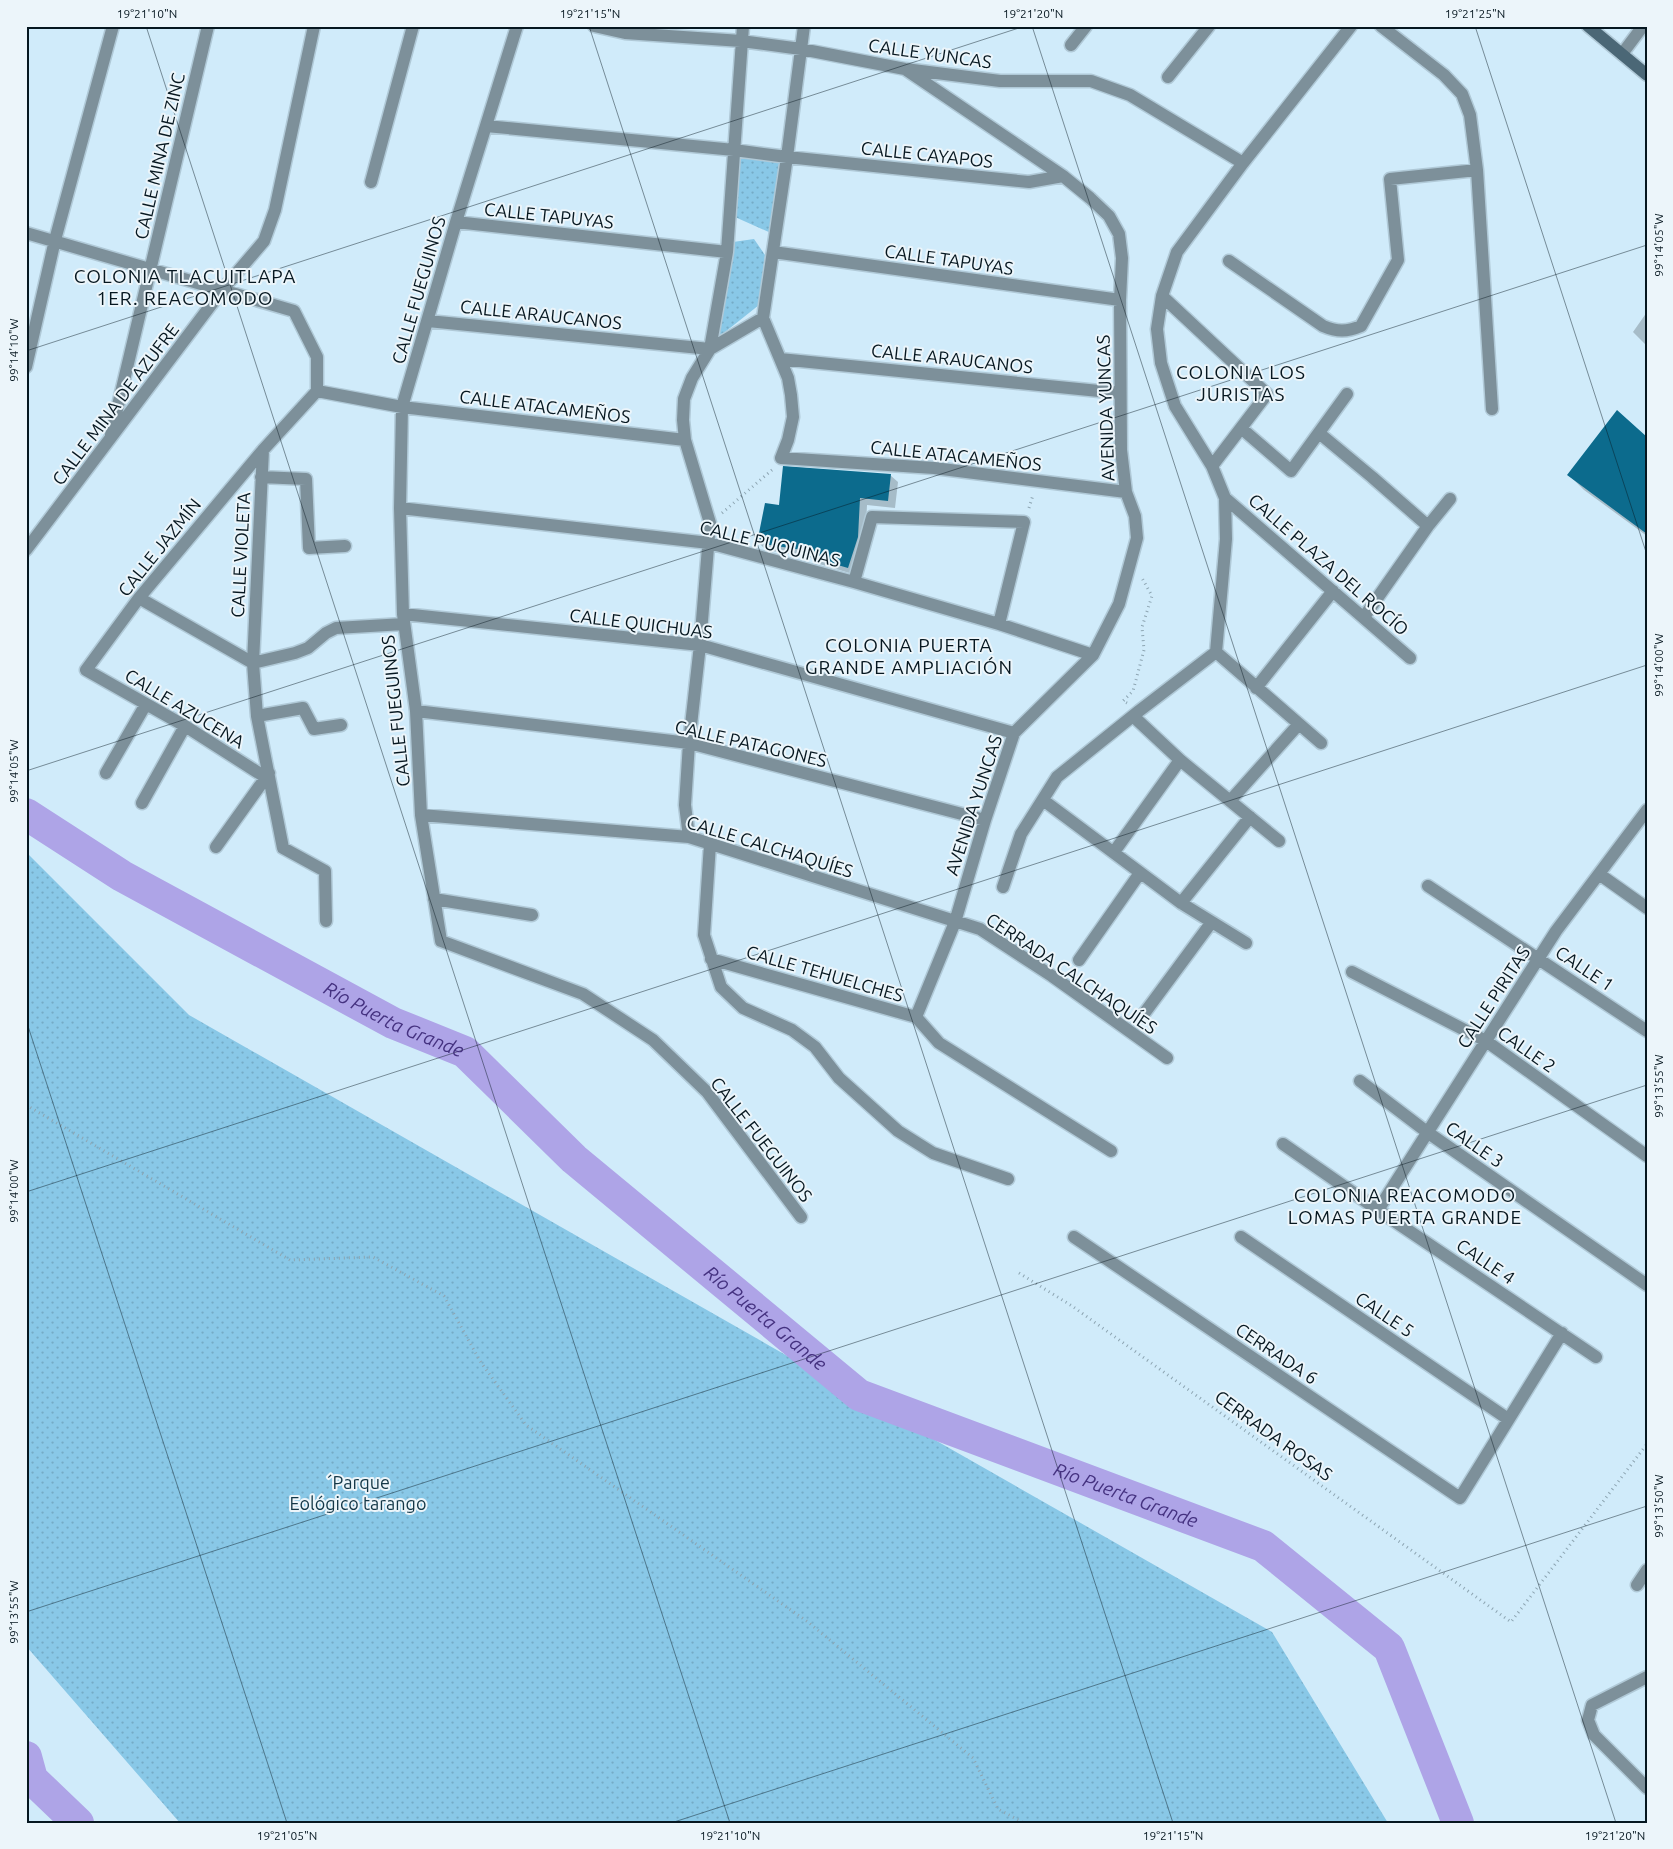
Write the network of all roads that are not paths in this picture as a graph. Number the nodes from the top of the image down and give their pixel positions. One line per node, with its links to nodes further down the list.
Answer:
1 (113, 26): 31 (street)
2 (208, 26): 35 (street, CALLE MINA DE ZINC)
3 (314, 26): 36 (street, CALLE MINA DE AZUFRE)
4 (412, 26): 28 (street)
5 (517, 26): 22 (street, CALLE FUEGUINOS)
6 (594, 26): 15 (street, CALLE YUNCAS)
7 (743, 26): 15 (street)
8 (804, 26): 17 (street)
9 (1086, 26): 16 (street)
10 (1209, 26): 21 (street)
11 (1351, 26): 25 (street)
12 (1380, 26): 26 (street)
13 (1588, 26): 18 (main road)
14 (1643, 26): 18 (street)
15 (741, 42): 17 (street, CALLE YUNCAS); 23 (street)
16 (1071, 45)
17 (802, 49): 19 (street, CALLE YUNCAS); 24 (street)
18 (1622, 54): 20 (main road)
19 (905, 69): 25 (street, CALLE YUNCAS); 27 (street, AVENIDA YUNCAS)
20 (1647, 75)
21 (1168, 77)
22 (486, 126): 23 (street); 29 (street, CALLE FUEGUINOS)
23 (734, 150): 24 (street, CALLE CAYAPOS); 32 (street)
24 (787, 157): 27 (street, CALLE CAYAPOS); 33 (street)
25 (1243, 163): 37 (street)
26 (1477, 170): 34 (street); 48 (street)
27 (1063, 176): 38 (street, AVENIDA YUNCAS)
28 (371, 182)
29 (456, 222): 32 (street, CALLE TAPUYAS); 40 (street, CALLE FUEGUINOS)
30 (26, 233): 31 (street)
31 (56, 240): 35 (street); 43 (street)
32 (727, 252): 41 (street)
33 (773, 252): 38 (street, CALLE TAPUYAS); 39 (street)
34 (1229, 261)
35 (150, 269): 36 (street); 51 (street, CALLE MINA DE ZINC)
36 (223, 290): 44 (street); 51 (street, CALLE MINA DE AZUFRE)
37 (1162, 296): 49 (street); 54 (street)
38 (1120, 300): 45 (street, AVENIDA YUNCAS)
39 (763, 318): 41 (street); 42 (street)
40 (428, 320): 41 (street, CALLE ARAUCANOS); 47 (street, CALLE FUEGUINOS)
41 (710, 349): 52 (street)
42 (780, 359): 45 (street, CALLE ARAUCANOS); 56 (street, CALLE ATACAMEÑOS)
43 (26, 368)
44 (316, 391): 47 (street, CALLE ATACAMEÑOS); 53 (street, CALLE JAZMÍN)
45 (1119, 392): 56 (street, AVENIDA YUNCAS)
46 (1348, 394): 50 (street)
47 (402, 407): 52 (street, CALLE ATACAMEÑOS); 59 (street, CALLE FUEGUINOS)
48 (1492, 409)
49 (1241, 428): 50 (street); 54 (street)
50 (1319, 433): 60 (street)
51 (110, 440): 63 (street, CALLE MINA DE AZUFRE)
52 (685, 440): 61 (street)
53 (263, 450): 55 (street, CALLE VIOLETA); 66 (street, CALLE JAZMÍN)
54 (1212, 466): 57 (street)
55 (261, 477): 62 (street); 74 (street, CALLE VIOLETA)
56 (1126, 492): 72 (street, AVENIDA YUNCAS)
57 (1225, 498): 65 (street, CALLE PLAZA DEL ROCÍO); 71 (street)
58 (1450, 499): 60 (street)
59 (400, 508): 61 (street, CALLE PUQUINAS); 68 (street, CALLE FUEGUINOS)
60 (1428, 526): 67 (street)
61 (709, 543): 64 (street, CALLE PUQUINAS); 70 (street)
62 (345, 546)
63 (26, 550)
64 (854, 582): 69 (street, CALLE PUQUINAS); 69 (street)
65 (1333, 591): 67 (street, CALLE PLAZA DEL ROCÍO); 76 (street)
66 (139, 598): 74 (street); 75 (street, CALLE JAZMÍN)
67 (1364, 618): 73 (street, CALLE PLAZA DEL ROCÍO)
68 (403, 619): 70 (street, CALLE QUICHUAS); 74 (street, CALLE QUICHUAS); 78 (street, CALLE FUEGUINOS)
69 (998, 624): 72 (street, CALLE PUQUINAS)
70 (700, 645): 84 (street, CALLE QUICHUAS); 85 (street)
71 (1216, 652): 76 (street); 79 (street)
72 (1092, 656): 84 (street, AVENIDA YUNCAS)
73 (1410, 658)
74 (253, 663): 80 (street, CALLE VIOLETA)
75 (86, 670): 77 (street, CALLE AZUCENA)
76 (1256, 688): 81 (street)
77 (146, 704): 82 (street, CALLE AZUCENA); 88 (street)
78 (416, 710): 85 (street, CALLE PATAGONES); 94 (street, CALLE FUEGUINOS)
79 (1136, 713): 87 (street); 90 (street)
80 (258, 716): 83 (street); 89 (street, CALLE VIOLETA)
81 (1298, 724): 86 (street); 91 (street)
82 (185, 726): 89 (street, CALLE AZUCENA); 92 (street)
83 (341, 726)
84 (1014, 733): 96 (street, AVENIDA YUNCAS)
85 (689, 743): 96 (street, CALLE PATAGONES); 97 (street)
86 (1321, 743)
87 (1180, 760): 91 (street); 101 (street)
88 (106, 773)
89 (267, 775): 100 (street); 110 (street, CALLE VIOLETA)
90 (1042, 800): 101 (street); 105 (street)
91 (1230, 801): 95 (street)
92 (142, 803)
93 (1647, 810): 103 (street, CALLE PIRITAS)
94 (421, 815): 97 (street, CALLE CALCHAQUÍES); 106 (street, CALLE FUEGUINOS)
95 (1250, 817): 98 (street); 107 (street)
96 (985, 820): 111 (street, AVENIDA YUNCAS)
97 (689, 837): 99 (street, CALLE CALCHAQUÍES)
98 (1279, 842)
99 (710, 844): 111 (street, CALLE CALCHAQUÍES); 115 (street)
100 (216, 847)
101 (1114, 852): 102 (street)
102 (1140, 873): 107 (street); 116 (street)
103 (1600, 874): 108 (street); 114 (street, CALLE PIRITAS)
104 (1428, 886): 114 (street, CALLE 1)
105 (1004, 887)
106 (434, 899): 109 (street); 130 (street, CALLE FUEGUINOS)
107 (1181, 903): 112 (street)
108 (1647, 908)
109 (532, 915)
110 (326, 922)
111 (956, 922): 119 (street, CALLE TEHUELCHES); 122 (street, CERRADA CALCHAQUÍES)
112 (1211, 923): 113 (street); 118 (street)
113 (1246, 943)
114 (1538, 958): 120 (street, CALLE 1); 121 (street, CALLE PIRITAS)
115 (711, 959): 119 (street, CALLE TEHUELCHES); 128 (street)
116 (1079, 960)
117 (1352, 972): 121 (street, CALLE 2)
118 (1143, 1015)
119 (916, 1017): 126 (street)
120 (1647, 1031)
121 (1486, 1041): 124 (street, CALLE PIRITAS); 127 (street, CALLE 2)
122 (1167, 1058)
123 (1360, 1081): 124 (street, CALLE 3)
124 (1427, 1132): 129 (street, CALLE PIRITAS); 133 (street, CALLE 3)
125 (1283, 1144): 129 (street, CALLE 4)
126 (1111, 1151)
127 (1647, 1156)
128 (1008, 1179)
129 (1378, 1210): 134 (street, CALLE 4)
130 (800, 1217)
131 (1074, 1237): 136 (street, CERRADA 6)
132 (1241, 1237): 136 (street, CALLE 5)
133 (1647, 1285)
134 (1562, 1332): 135 (street, CALLE 4); 136 (street)
135 (1596, 1357)
136 (1508, 1419)
137 (1647, 1570): 138 (street)
138 (1637, 1585)
139 (1647, 1677): 140 (street)
140 (1647, 1788)

